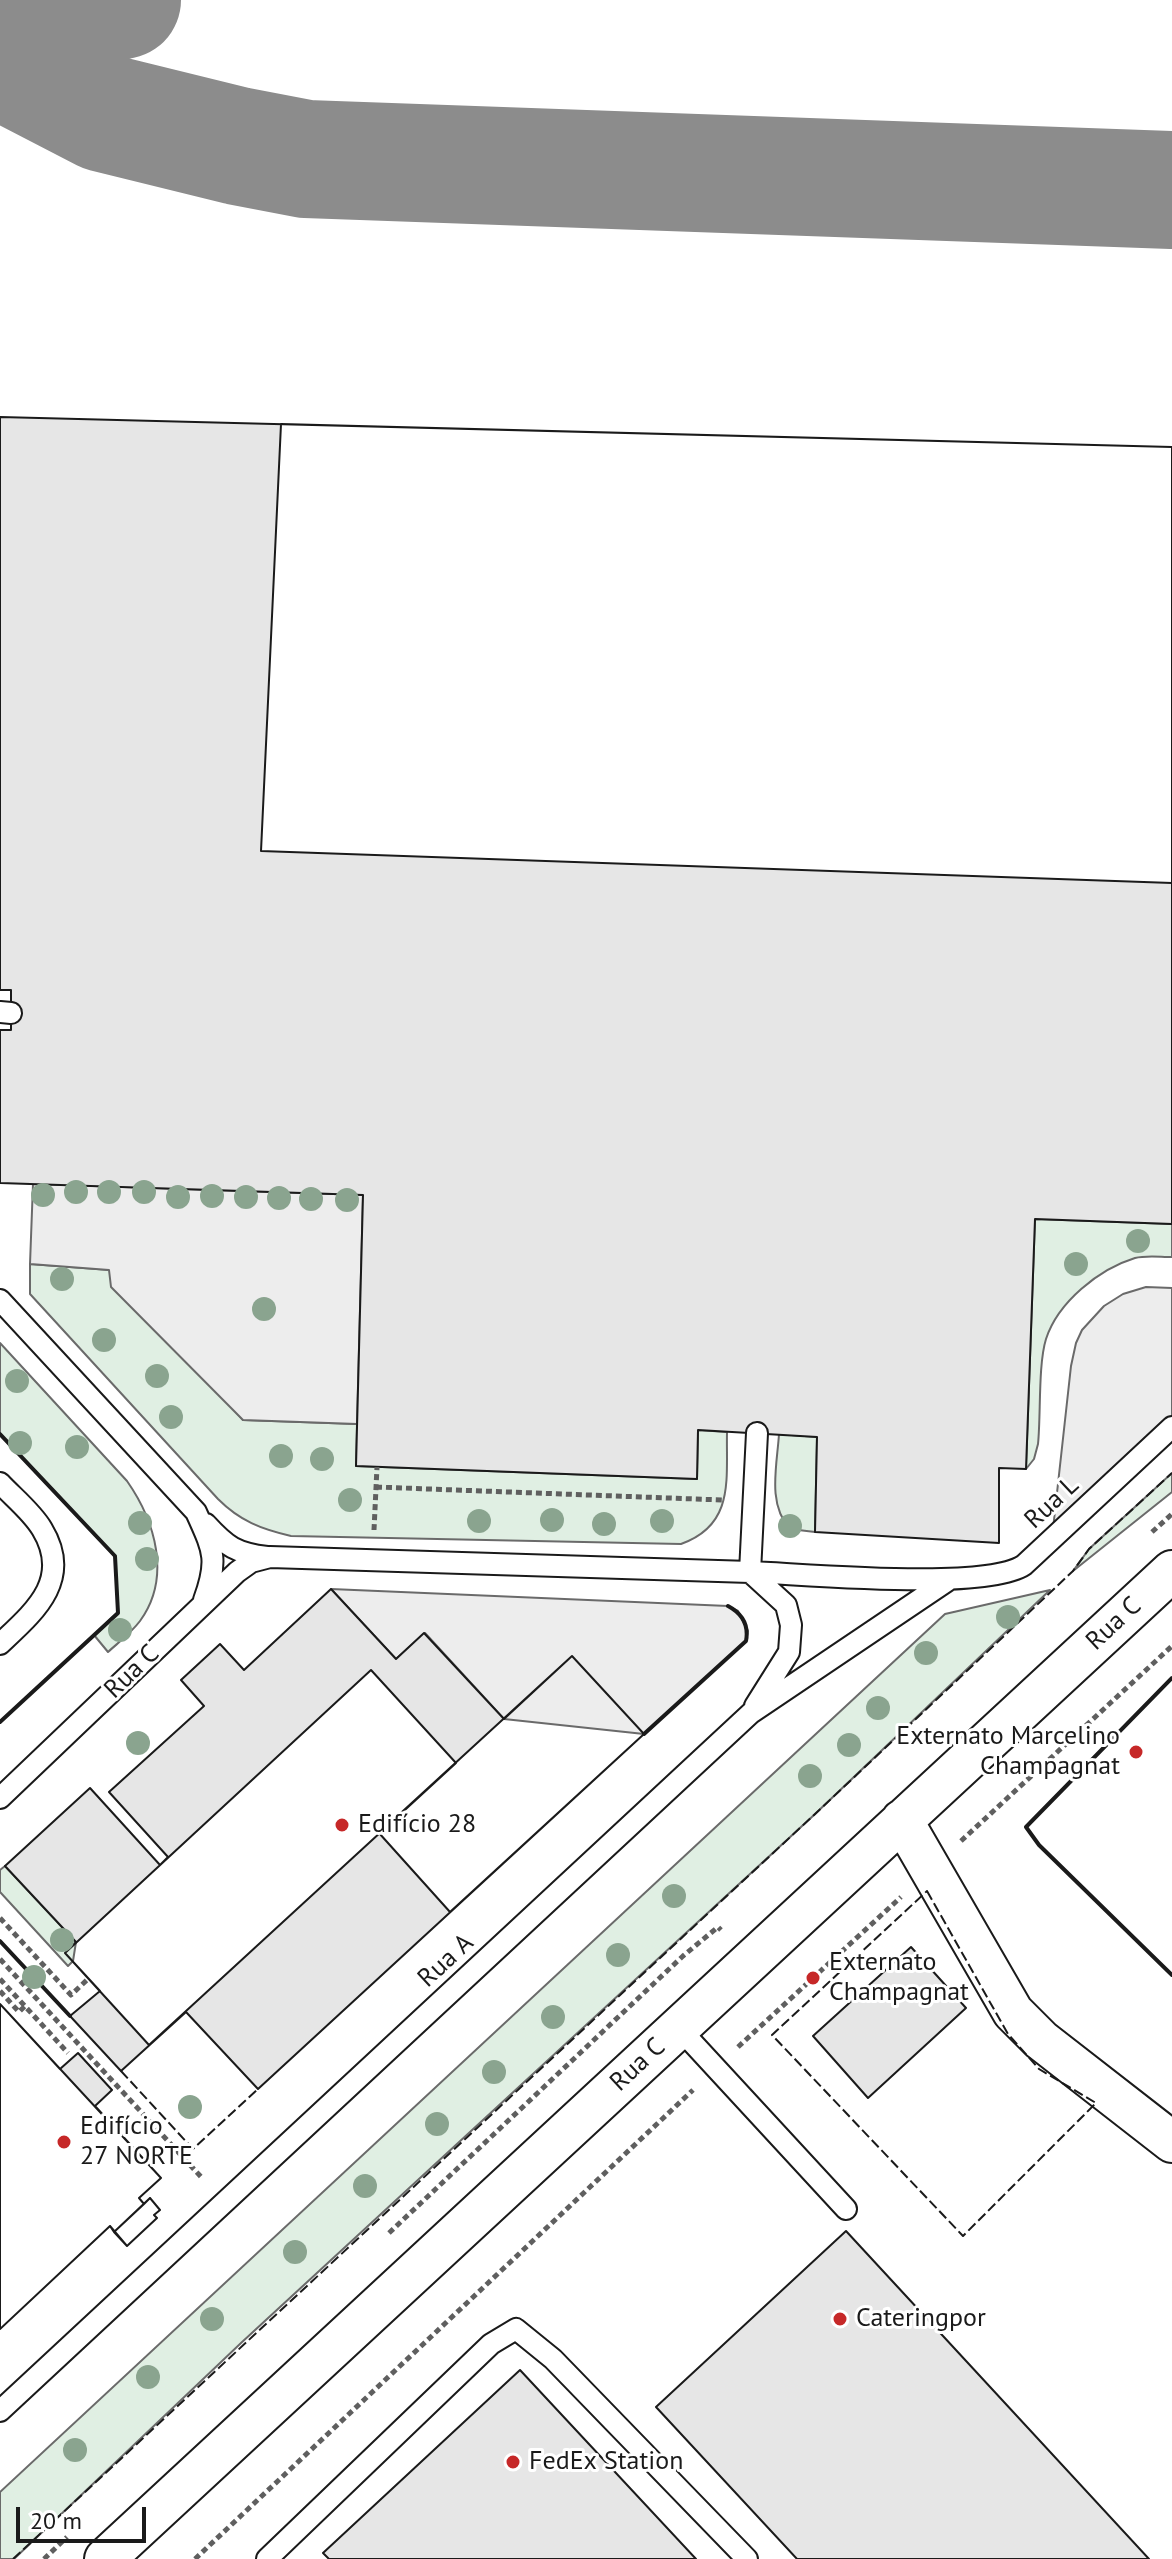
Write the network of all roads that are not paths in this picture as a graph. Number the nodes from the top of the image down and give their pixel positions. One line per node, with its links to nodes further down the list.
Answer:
1 (0, 1300): 5 (lane)
2 (1172, 1427): 9 (lane, Rua L)
3 (757, 1433): 8 (lane)
4 (0, 1483): 11 (lane)
5 (196, 1512): 6 (lane); 10 (lane)
6 (270, 1557): 8 (lane, Rua C); 10 (lane, Rua C)
7 (1172, 1571): 14 (street, Rua C)
8 (750, 1572): 9 (lane, Rua C); 12 (lane)
9 (950, 1579): 12 (lane, Rua A)
10 (203, 1604): 13 (lane, Rua C)
11 (0, 1644)
12 (751, 1713): 18 (lane, Rua A)
13 (0, 1798)
14 (902, 1820): 15 (street, Rua C); 16 (street)
15 (678, 2027): 17 (lane); 19 (street, Rua C)
16 (1172, 2142)
17 (846, 2209)
18 (0, 2411)
19 (125, 2553)
20 (267, 2559): 21 (lane)
21 (747, 2559)

